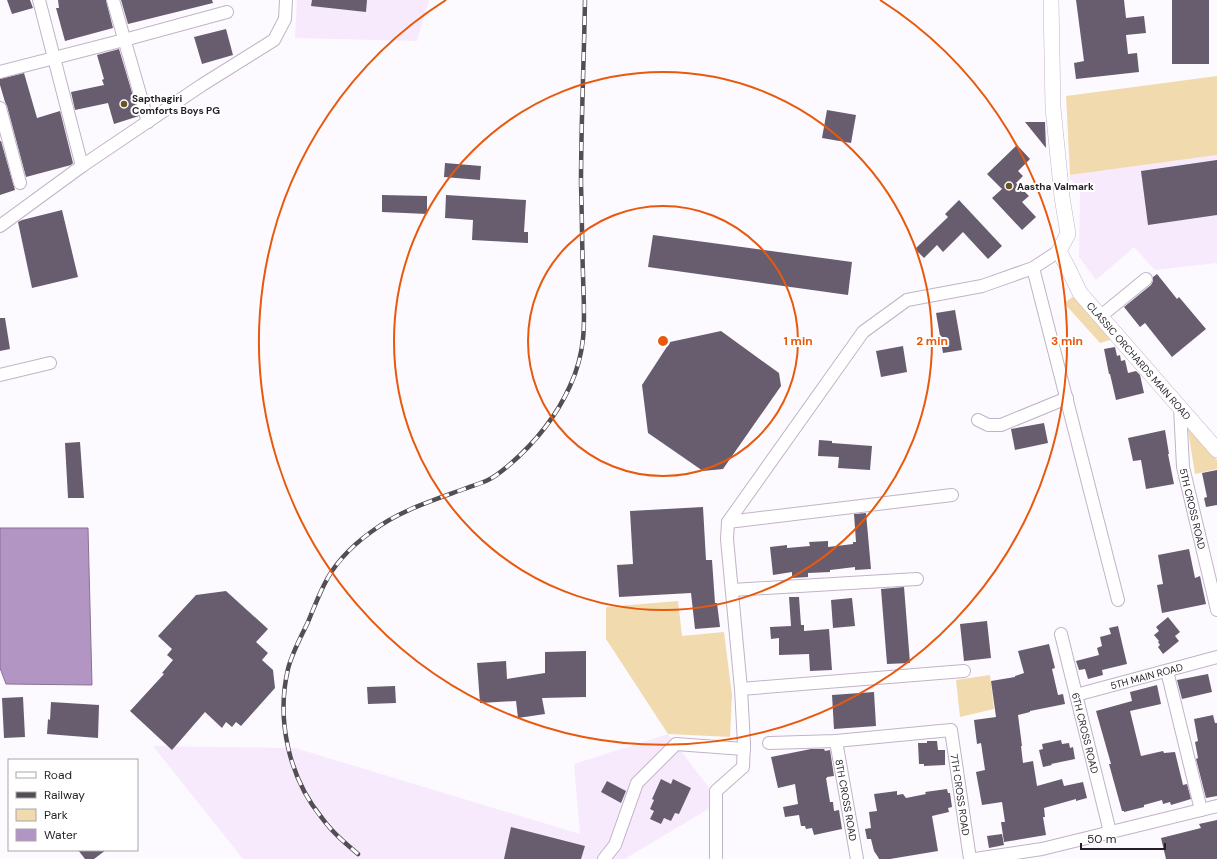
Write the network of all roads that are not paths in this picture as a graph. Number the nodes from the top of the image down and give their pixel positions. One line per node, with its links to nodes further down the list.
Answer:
1 (39, 0): 7 (street)
2 (113, 0): 6 (street)
3 (286, 0): 10 (street)
4 (1052, 0): 15 (street)
5 (227, 12): 6 (street)
6 (124, 40): 7 (street); 10 (street)
7 (54, 58): 8 (street); 12 (street)
8 (0, 72)
9 (0, 108): 11 (street)
10 (148, 122): 12 (street)
11 (3, 132): 13 (street)
12 (82, 166): 14 (street)
13 (20, 183)
14 (0, 226)
15 (1059, 251): 16 (street); 17 (street, CLASSIC ORCHARDS MAIN ROAD)
16 (1033, 268): 22 (street); 28 (street)
17 (1068, 268): 19 (street, CLASSIC ORCHARDS MAIN ROAD); 23 (street, CLASSIC ORCHARDS MAIN ROAD)
18 (1146, 279): 19 (street)
19 (1107, 311): 25 (street, CLASSIC ORCHARDS MAIN ROAD)
20 (50, 363): 21 (street)
21 (0, 375)
22 (1067, 398): 24 (street); 31 (street)
23 (1180, 407): 26 (street, CLASSIC ORCHARDS MAIN ROAD); 32 (street, 5TH CROSS ROAD)
24 (978, 420)
25 (1217, 437)
26 (1217, 450)
27 (952, 495): 28 (street)
28 (728, 522): 30 (street)
29 (917, 580): 30 (street)
30 (732, 590): 37 (street)
31 (1118, 600)
32 (1217, 610)
33 (1060, 634): 38 (street, 6TH CROSS ROAD)
34 (1217, 657): 36 (street, 5TH MAIN ROAD)
35 (964, 671): 37 (street)
36 (1167, 671): 38 (street, 5TH MAIN ROAD); 43 (street)
37 (741, 689): 41 (street)
38 (1076, 695): 44 (street, 6TH CROSS ROAD)
39 (836, 741): 40 (street); 48 (street, 8TH CROSS ROAD); 49 (street, 7TH CROSS ROAD)
40 (769, 743)
41 (744, 749): 46 (street); 47 (street)
42 (1217, 806): 43 (street)
43 (1201, 810): 44 (street)
44 (1110, 832): 45 (street)
45 (1043, 854): 50 (street)
46 (604, 859)
47 (716, 859)
48 (857, 859)
49 (970, 859)
50 (975, 859)

